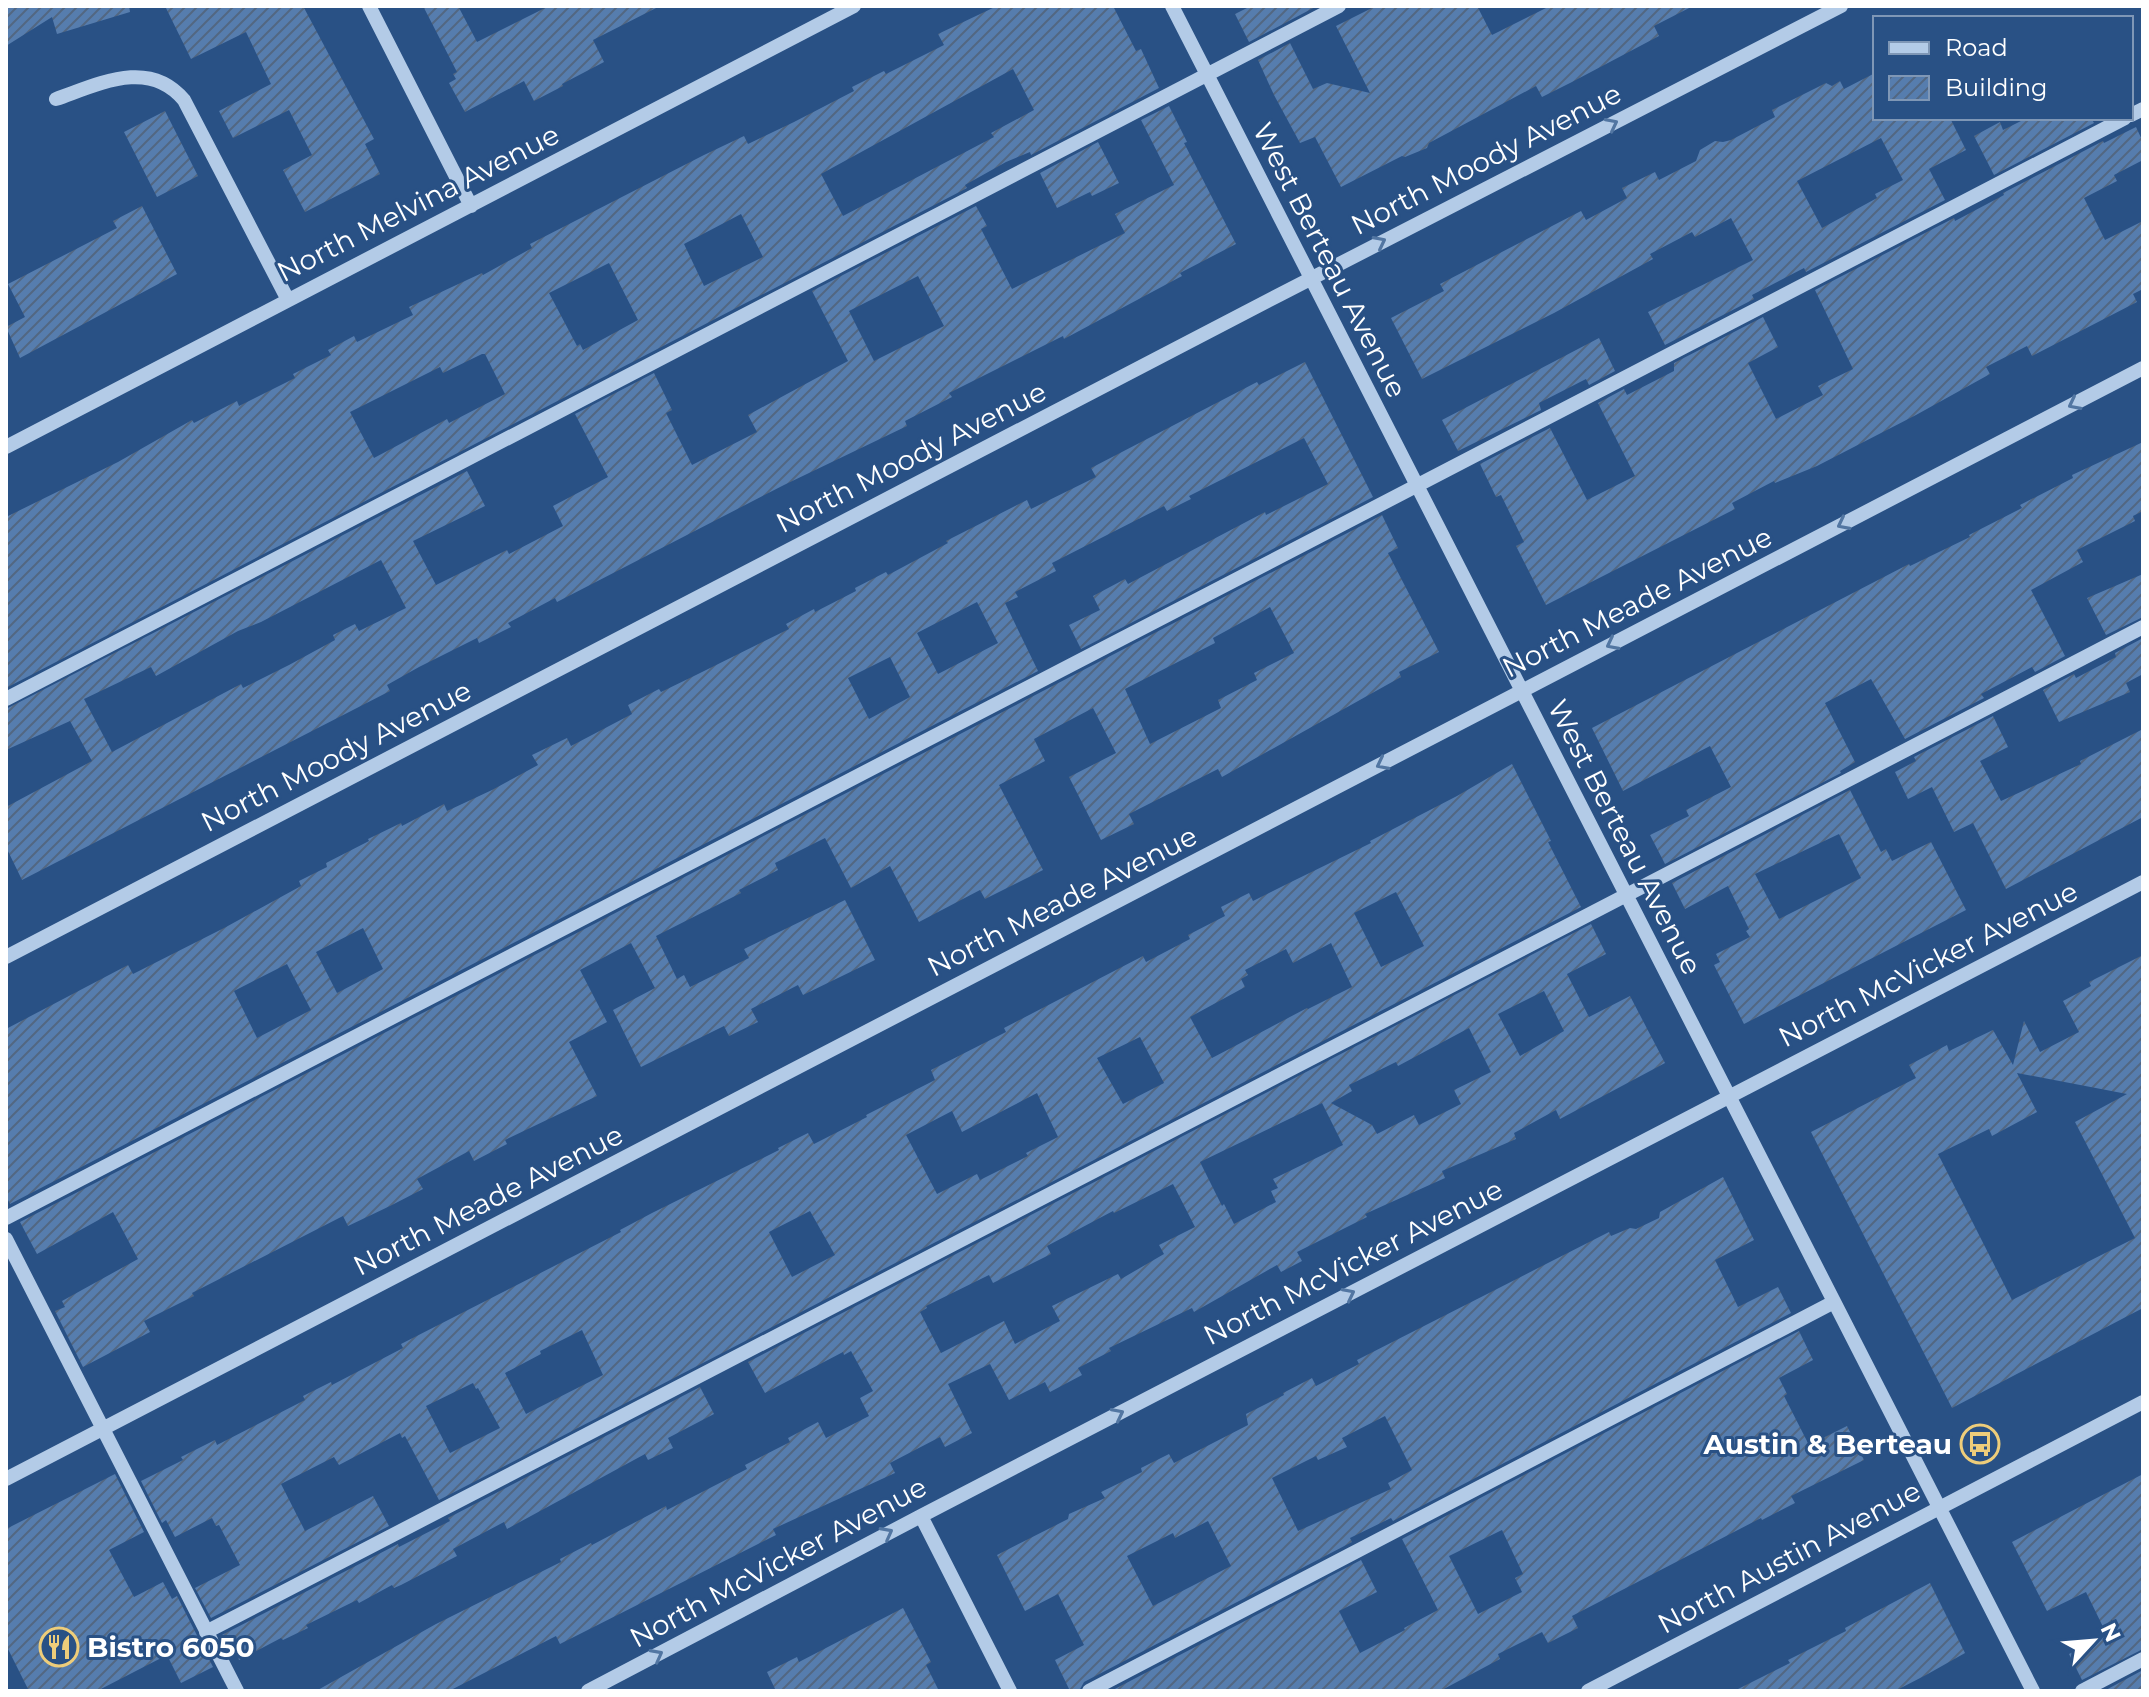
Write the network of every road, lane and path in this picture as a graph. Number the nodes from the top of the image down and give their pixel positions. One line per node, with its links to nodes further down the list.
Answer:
1 (369, 6): 9 (street)
2 (854, 6): 9 (street, North Melvina Avenue)
3 (1172, 6): 6 (street, West Berteau Avenue)
4 (1339, 6): 6 (street)
5 (1841, 6): 10 (street, North Moody Avenue, one-way to 5)
6 (1207, 75): 10 (street, West Berteau Avenue); 17 (street)
7 (56, 99): 11 (street)
8 (2121, 120): 14 (street)
9 (471, 206): 11 (street, North Melvina Avenue)
10 (1311, 278): 14 (street, West Berteau Avenue); 20 (street, North Moody Avenue)
11 (288, 300): 13 (street, North Melvina Avenue)
12 (2143, 368): 16 (street, North Meade Avenue, one-way to 16)
13 (6, 447)
14 (1418, 487): 16 (street, West Berteau Avenue); 22 (street)
15 (2143, 627): 19 (street)
16 (1522, 691): 19 (street, West Berteau Avenue); 26 (street, North Meade Avenue, one-way to 26)
17 (6, 699)
18 (2143, 882): 21 (street, North McVicker Avenue)
19 (1626, 895): 21 (street, West Berteau Avenue); 30 (street)
20 (6, 957)
21 (1729, 1097): 24 (street, West Berteau Avenue); 29 (street, North McVicker Avenue, one-way to 21)
22 (6, 1218)
23 (6, 1239): 26 (street)
24 (1834, 1302): 28 (street, West Berteau Avenue); 35 (street)
25 (2143, 1402): 28 (street, North Austin Avenue)
26 (103, 1429): 27 (street, North Meade Avenue); 30 (street)
27 (6, 1479)
28 (1939, 1508): 36 (street, North Austin Avenue); 37 (street, West Berteau Avenue)
29 (921, 1516): 33 (street, North McVicker Avenue, one-way to 29); 34 (street)
30 (206, 1632): 32 (street)
31 (2143, 1659): 38 (street)
32 (237, 1691)
33 (588, 1691)
34 (1010, 1691)
35 (1089, 1691)
36 (1588, 1691)
37 (2033, 1691)
38 (2082, 1691)

